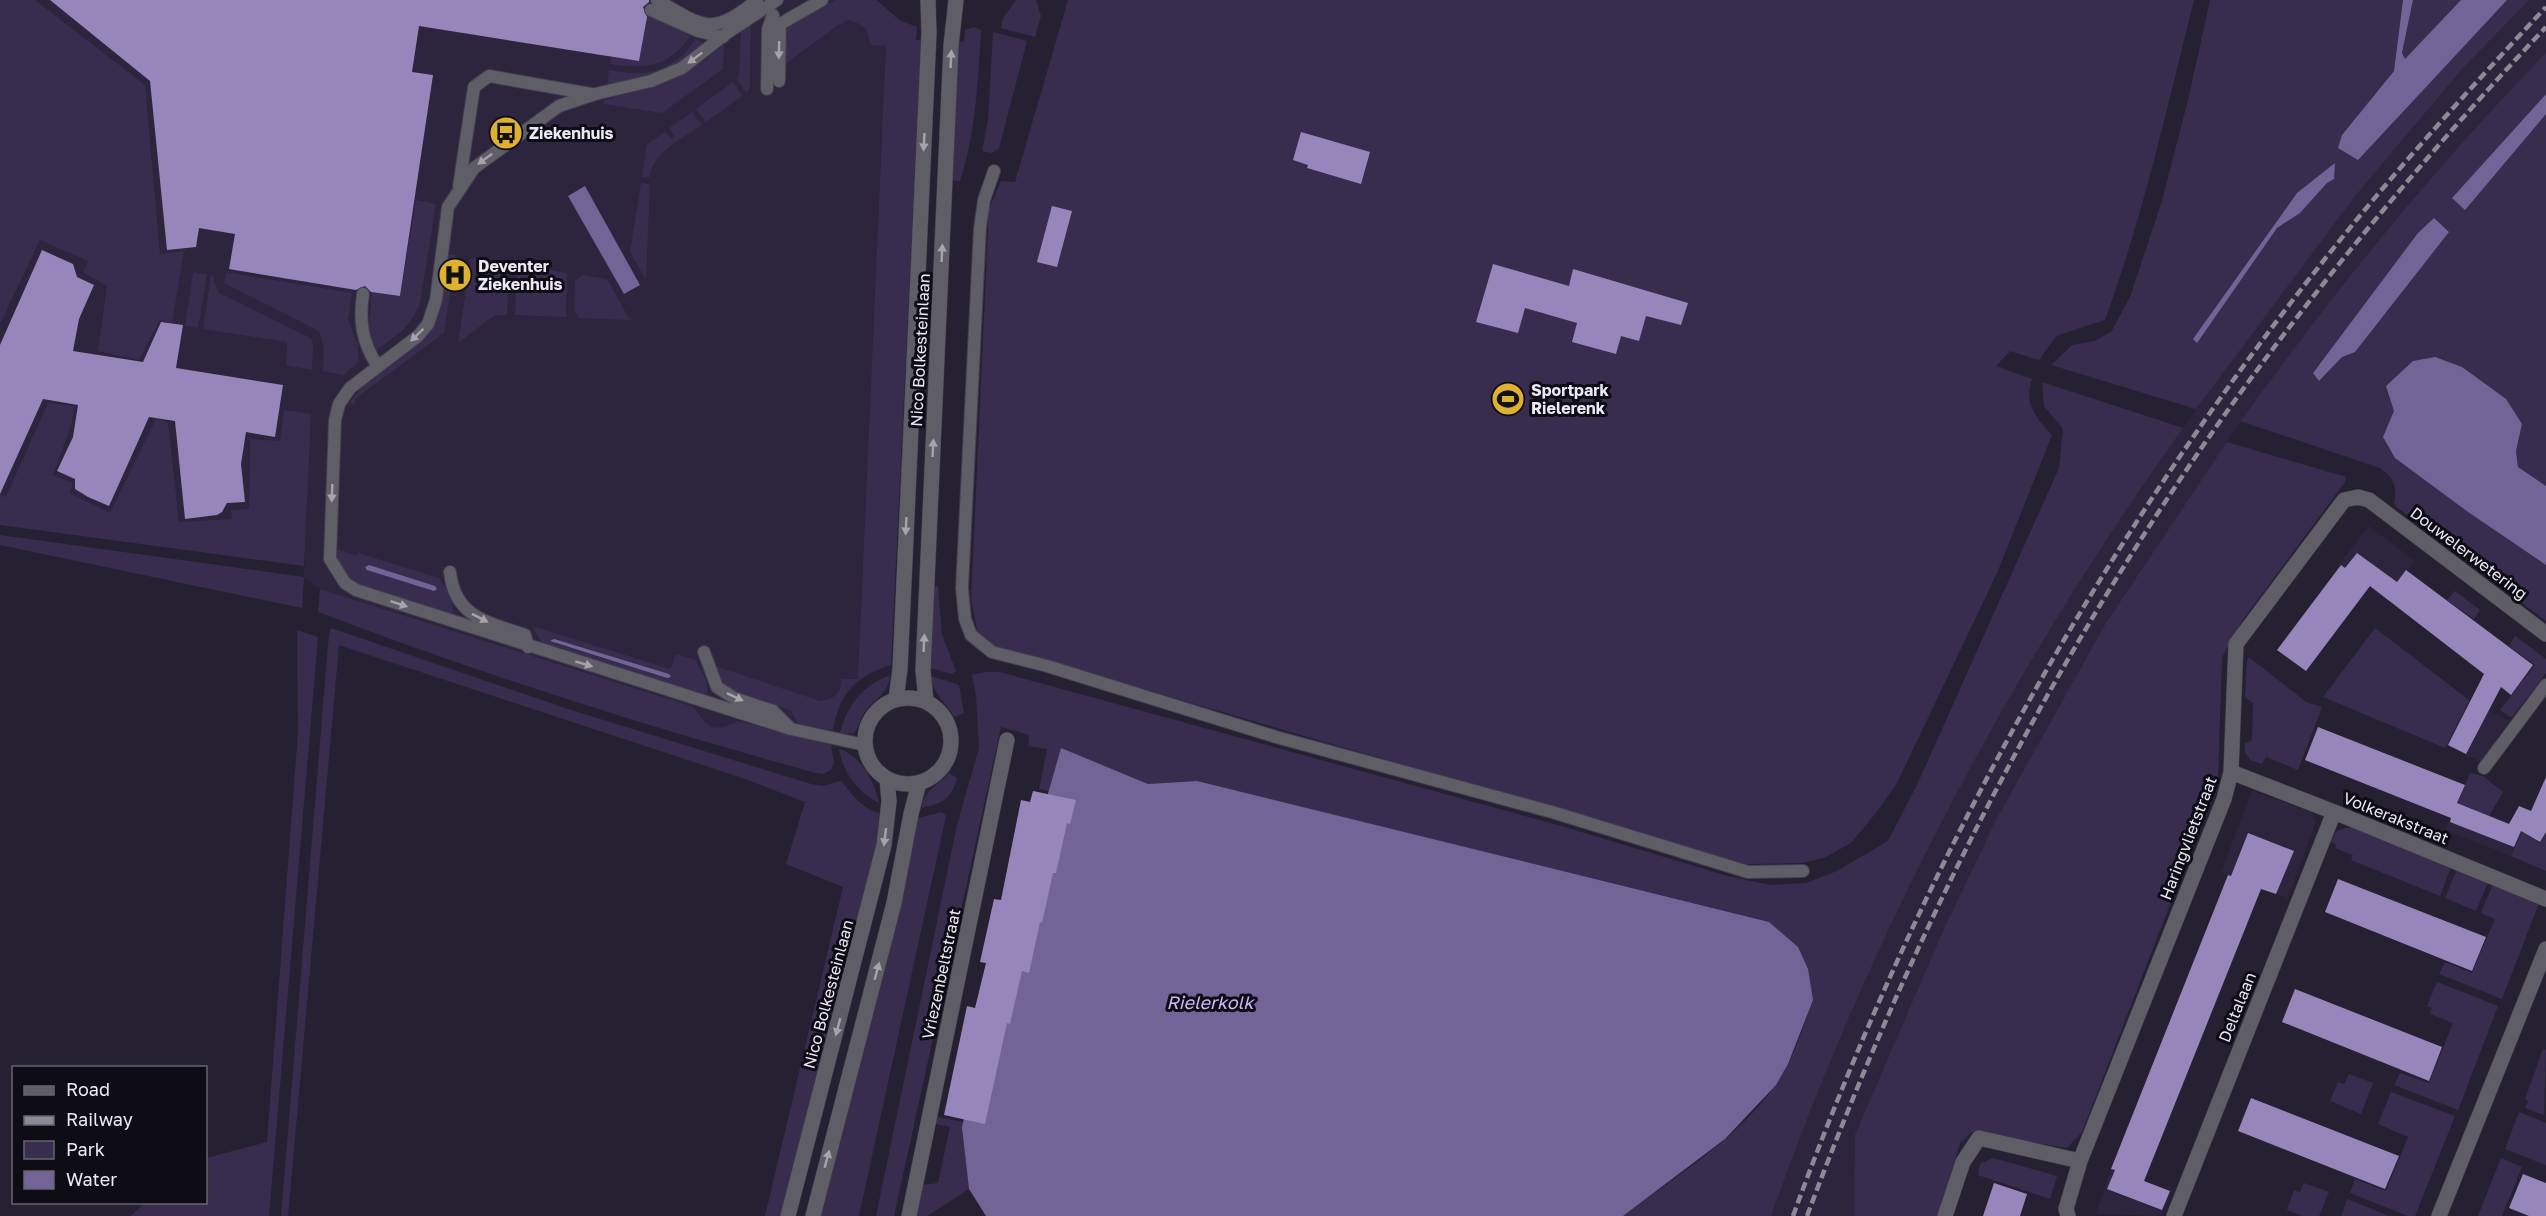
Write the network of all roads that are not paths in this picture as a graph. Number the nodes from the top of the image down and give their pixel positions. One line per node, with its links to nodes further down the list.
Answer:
1 (757, 0): 6 (lane)
2 (777, 0): 8 (lane)
3 (822, 0): 9 (lane, one-way to 9)
4 (928, 0): 22 (street, Nico Bolkesteinlaan, one-way to 22)
5 (956, 0): 23 (street, Nico Bolkesteinlaan, one-way to 5)
6 (654, 5): 8 (lane)
7 (773, 15): 10 (lane)
8 (723, 37): 11 (lane, one-way to 11)
9 (779, 81)
10 (767, 89)
11 (595, 94): 13 (lane, one-way to 13); 13 (lane)
12 (994, 171): 32 (lane)
13 (458, 192): 15 (lane, one-way to 15)
14 (363, 294): 15 (lane)
15 (377, 365): 19 (lane, one-way to 19)
16 (2369, 500): 18 (street, Douwelerwetering); 28 (street, Haringvlietstraat)
17 (450, 572): 19 (lane, one-way to 19)
18 (2546, 634)
19 (528, 647): 24 (lane, one-way to 24)
20 (704, 652): 24 (lane, one-way to 24)
21 (2546, 685): 27 (lane)
22 (896, 699): 23 (street); 26 (street)
23 (926, 701): 30 (street)
24 (791, 729): 26 (lane)
25 (1007, 740): 38 (street, Vriezenbeltstraat)
26 (865, 746): 29 (street)
27 (2484, 768)
28 (2231, 772): 31 (street, Volkerakstraat); 35 (street, Haringvlietstraat)
29 (887, 779): 30 (street); 36 (street, Nico Bolkesteinlaan, one-way to 36)
30 (920, 783): 37 (street, one-way to 30)
31 (2334, 812): 33 (street, Volkerakstraat); 41 (street, Deltalaan)
32 (1803, 871)
33 (2546, 899)
34 (2546, 949): 42 (street)
35 (2080, 1161): 39 (street); 40 (street, Haringvlietstraat)
36 (788, 1216)
37 (813, 1216)
38 (909, 1216)
39 (1945, 1216)
40 (2068, 1216)
41 (2174, 1216)
42 (2439, 1216)

